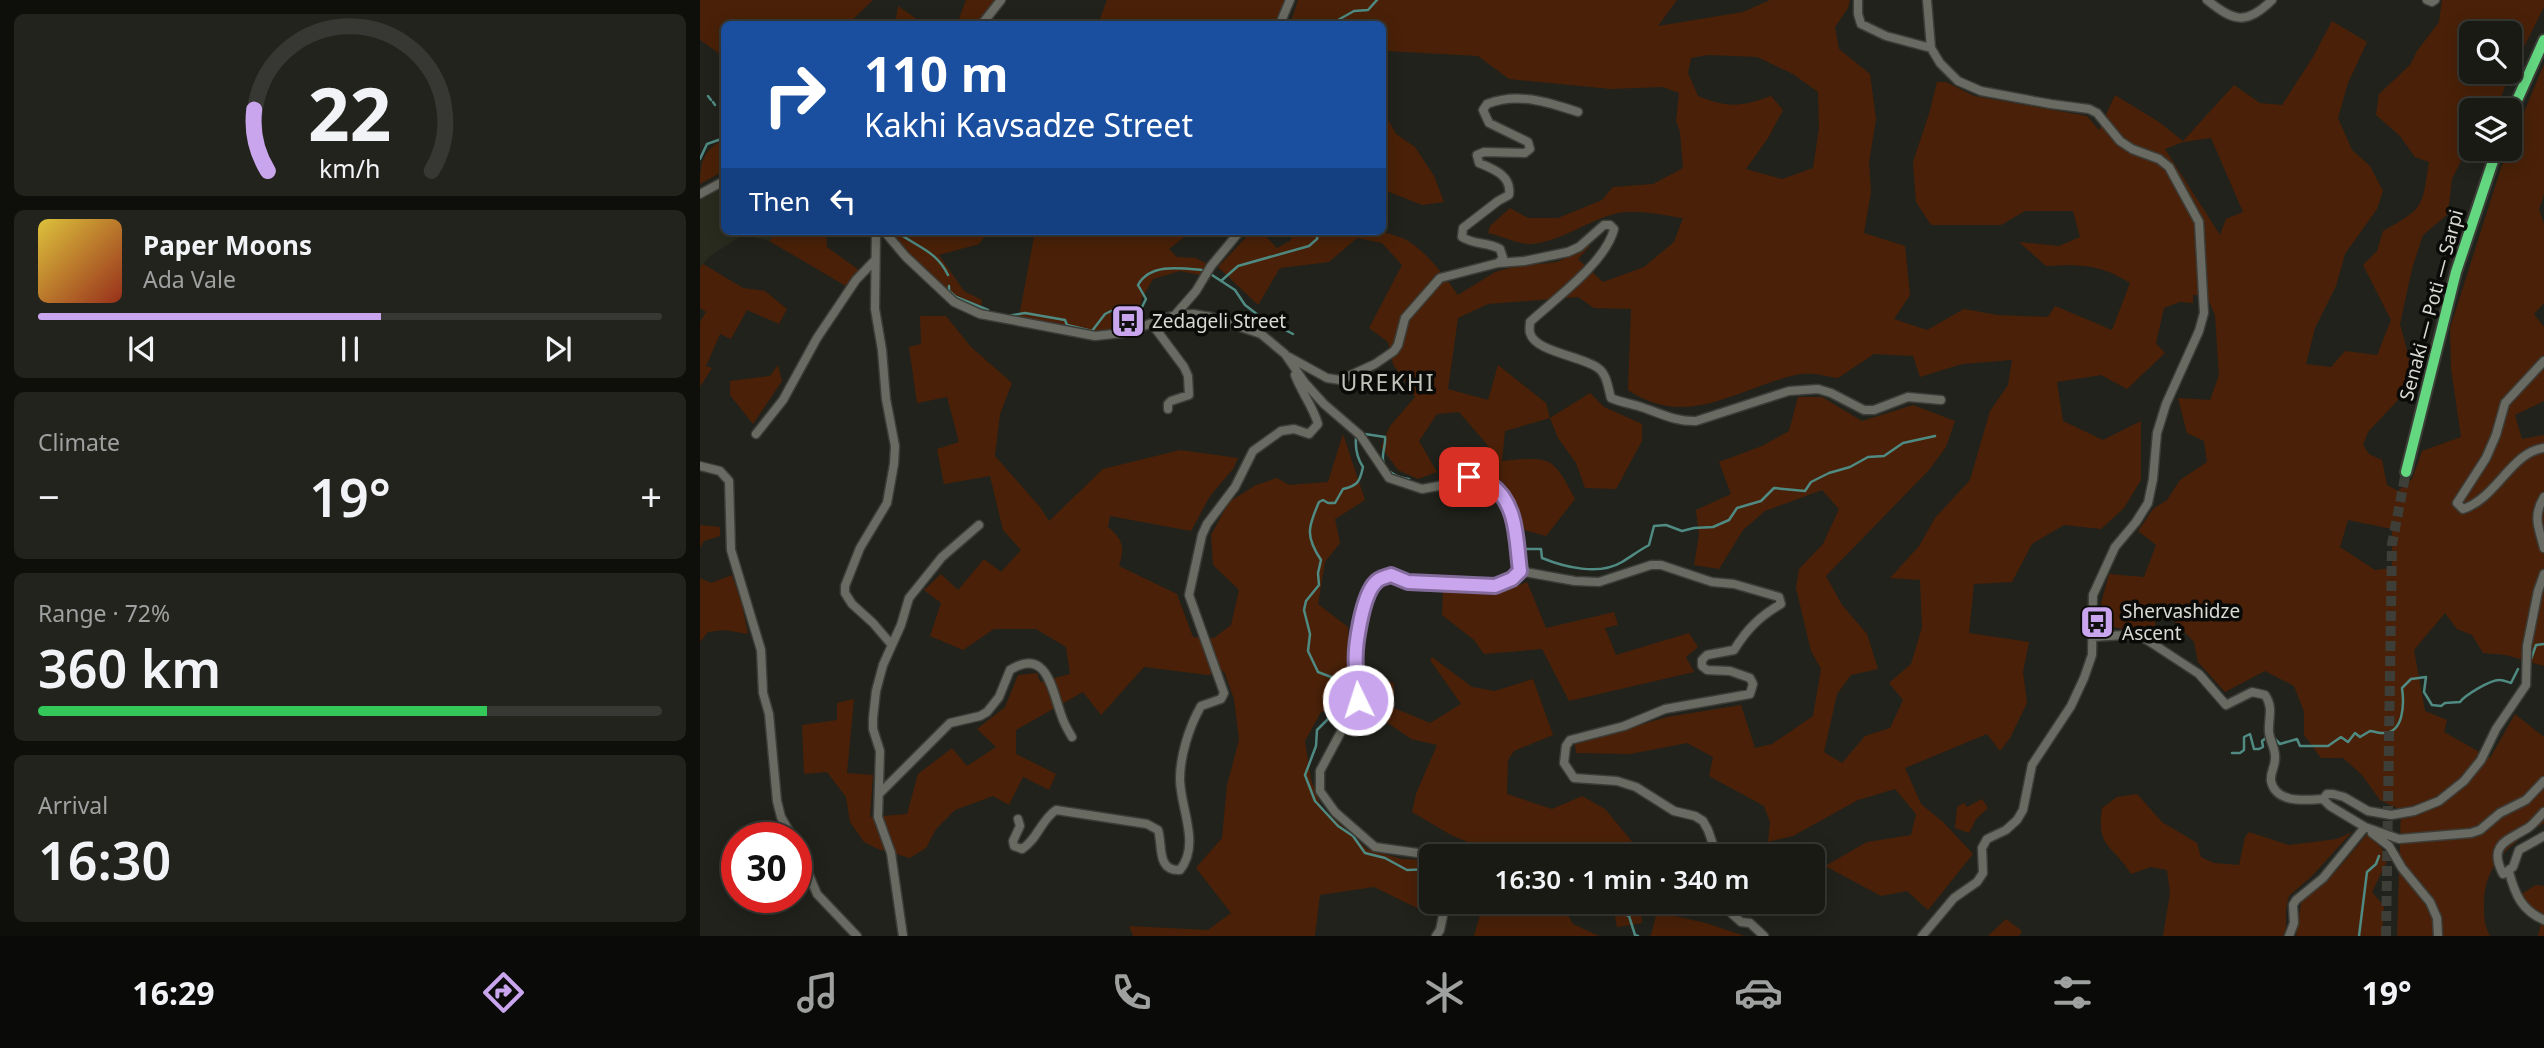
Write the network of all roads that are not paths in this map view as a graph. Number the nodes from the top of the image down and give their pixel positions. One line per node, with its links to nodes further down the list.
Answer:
1 (1001, 0): 9 (street)
2 (1290, 0): 10 (street)
3 (1858, 0): 12 (street)
4 (1927, 0): 12 (street)
5 (2207, 0): 6 (street)
6 (2272, 0)
7 (2427, 0): 8 (street)
8 (2435, 0)
9 (984, 21)
10 (1281, 21)
11 (2544, 40): 13 (highway)
12 (1931, 48): 39 (street)
13 (2518, 98)
14 (1578, 112): 22 (street)
15 (2493, 161): 33 (highway, Senaki — Poti — Sarpi)
16 (721, 183): 17 (street)
17 (700, 194)
18 (876, 235): 21 (street)
19 (887, 235): 24 (street)
20 (1237, 235): 23 (street)
21 (875, 260): 30 (street); 40 (street)
22 (1498, 263): 25 (street); 28 (street)
23 (1175, 315): 24 (street); 25 (street)
24 (1152, 324): 29 (street)
25 (1285, 355): 27 (street)
26 (2544, 361): 31 (street)
27 (1291, 363): 37 (street); 46 (street)
28 (1941, 400)
29 (1168, 409)
30 (755, 434)
31 (2544, 448)
32 (700, 466): 47 (street)
33 (2406, 472)
34 (2544, 497): 36 (street)
35 (979, 525): 40 (street)
36 (2544, 548)
37 (1520, 571): 50 (street); 51 (street)
38 (2544, 574): 44 (street)
39 (2092, 637): 44 (street); 61 (street)
40 (891, 644): 43 (street)
41 (1072, 737): 43 (street)
42 (2544, 781): 48 (street)
43 (879, 794): 58 (street)
44 (2323, 799): 48 (street)
45 (2544, 812): 52 (street)
46 (1018, 819)
47 (784, 822)
48 (2365, 827): 62 (street); 63 (street)
49 (2544, 836): 52 (street)
50 (1713, 844)
51 (1419, 853)
52 (2509, 872): 56 (street)
53 (812, 879): 57 (street)
54 (1443, 914): 59 (street)
55 (1732, 914): 60 (street)
56 (2544, 920)
57 (857, 936)
58 (903, 936)
59 (1436, 936)
60 (1765, 936)
61 (1922, 936)
62 (2289, 936)
63 (2438, 936)

